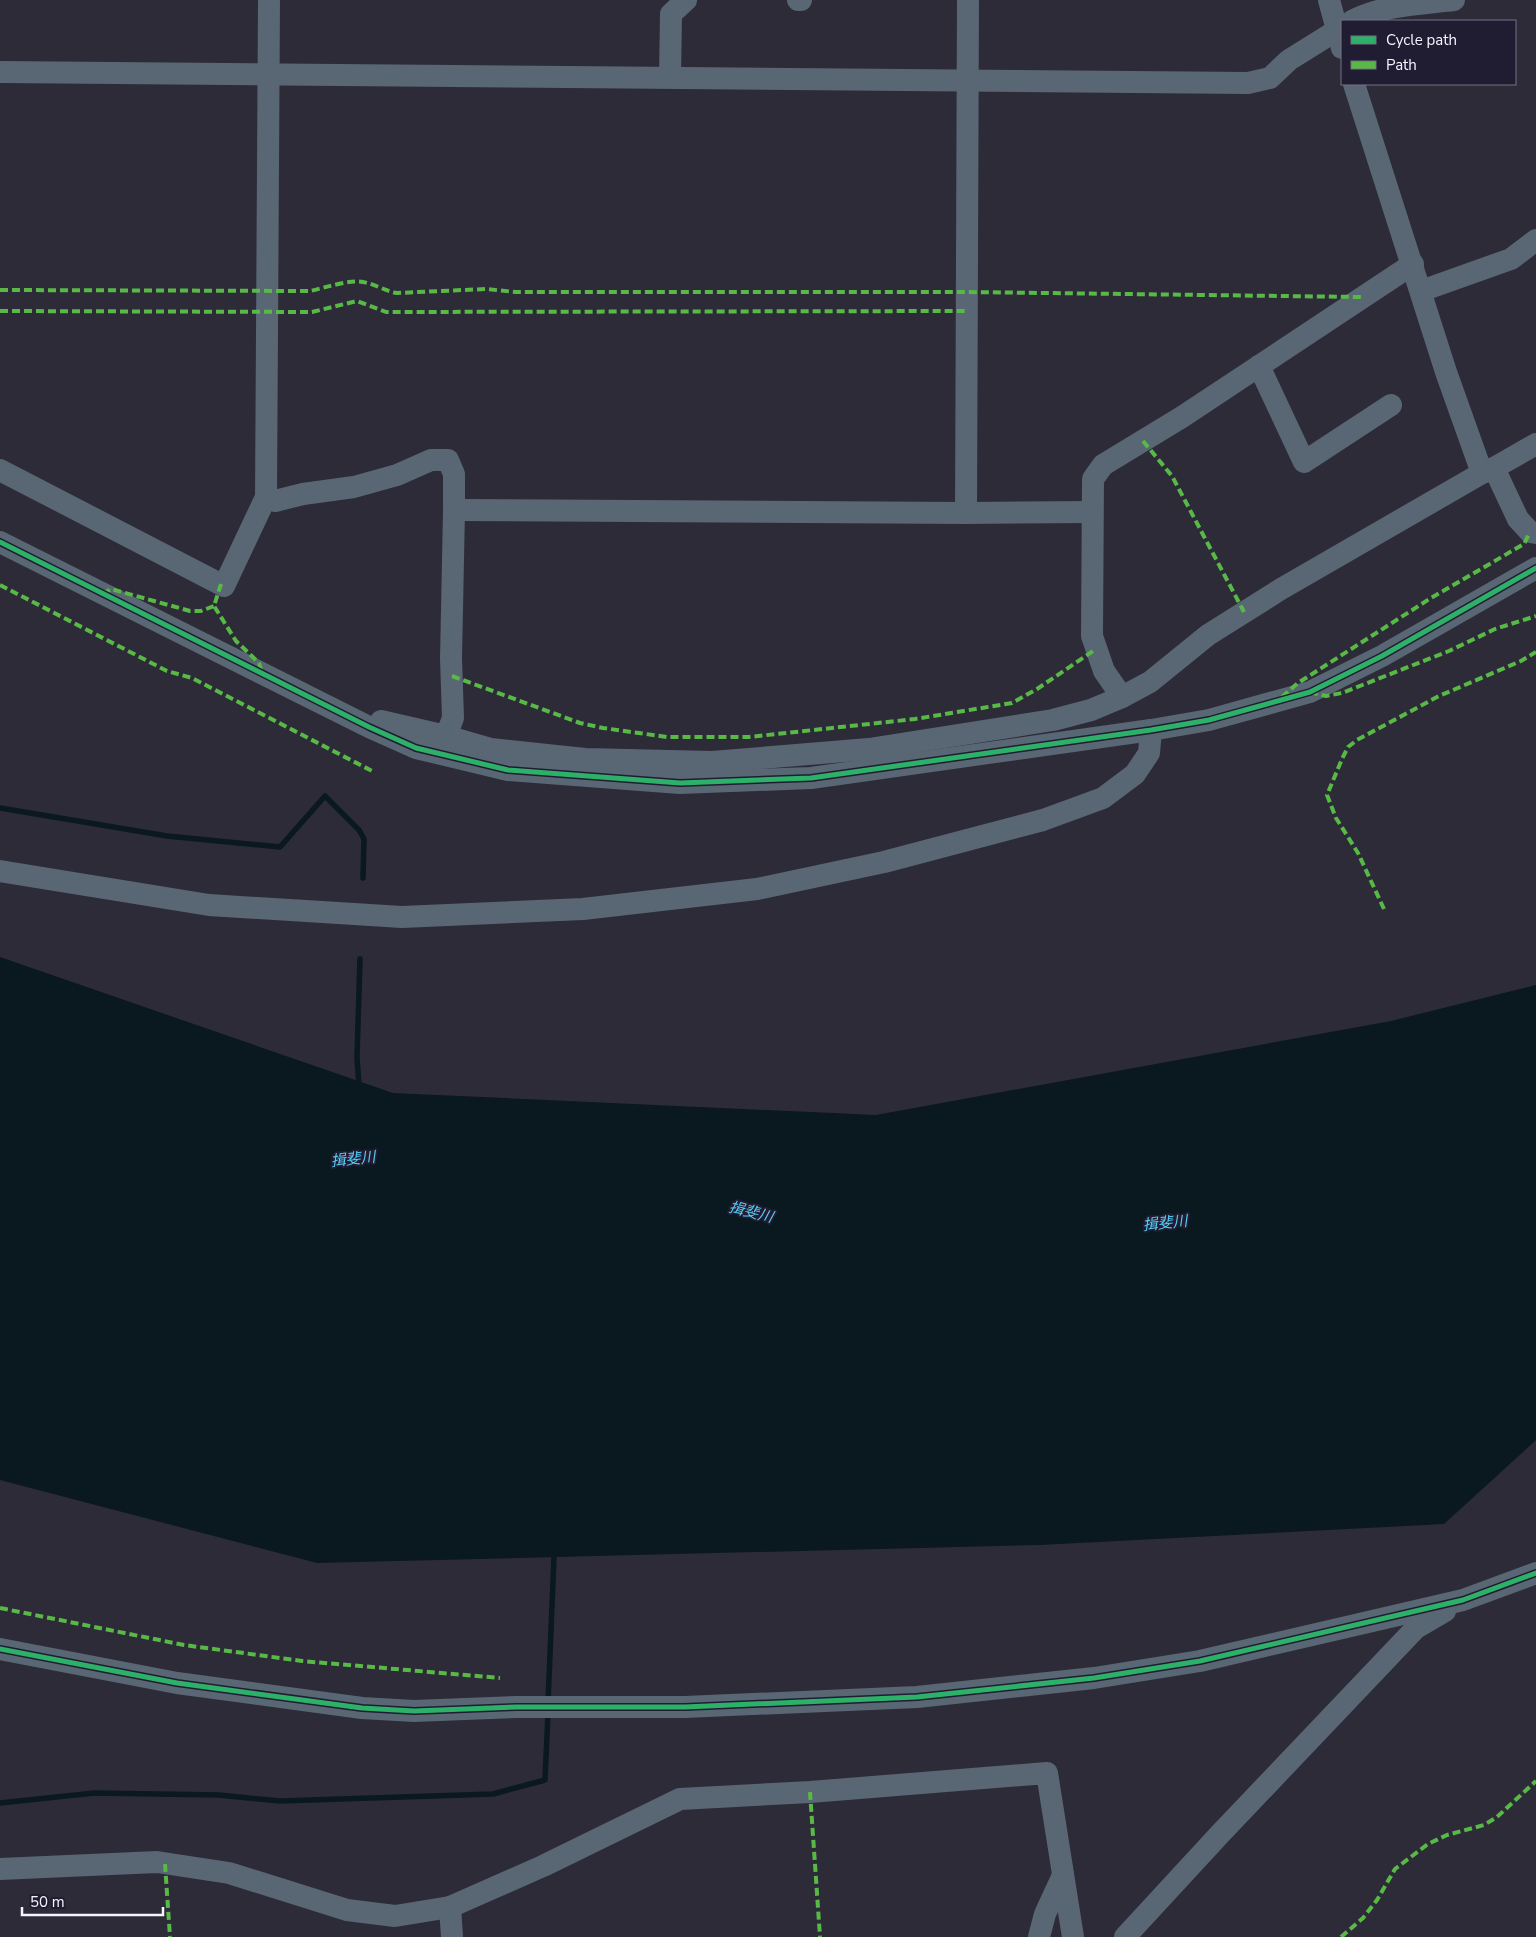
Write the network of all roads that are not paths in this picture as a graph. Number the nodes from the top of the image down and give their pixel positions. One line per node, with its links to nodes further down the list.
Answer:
1 (269, 0): 10 (street)
2 (686, 0): 11 (street)
3 (968, 0): 12 (street)
4 (1330, 0): 7 (street)
5 (1454, 0): 6 (street)
6 (1358, 20)
7 (1341, 28)
8 (1341, 33): 12 (street)
9 (0, 72): 10 (street)
10 (269, 76): 11 (street); 22 (street)
11 (670, 77): 12 (street)
12 (966, 79): 25 (street)
13 (1354, 85): 15 (street)
14 (1536, 240): 16 (street)
15 (1413, 264): 16 (street); 17 (street)
16 (1421, 291): 21 (street)
17 (1259, 366): 18 (street); 24 (street)
18 (1391, 405)
19 (1536, 444): 21 (street)
20 (0, 470): 22 (street)
21 (1488, 471): 26 (street); 29 (street)
22 (266, 498): 23 (street)
23 (454, 510): 25 (street); 32 (street)
24 (1092, 512): 25 (street); 29 (street)
25 (966, 513)
26 (1536, 533)
27 (0, 542): 30 (street)
28 (1536, 568): 31 (street)
29 (1122, 697): 32 (street)
30 (370, 727): 31 (street); 32 (street)
31 (1152, 730): 33 (street)
32 (446, 736)
33 (0, 870)
34 (1536, 1573): 35 (street)
35 (1463, 1600): 36 (street); 43 (street)
36 (0, 1649)
37 (0, 1869): 39 (street)
38 (1063, 1875): 39 (street); 41 (street); 42 (street)
39 (450, 1907): 40 (street)
40 (452, 1937)
41 (1038, 1937)
42 (1073, 1937)
43 (1125, 1937)

